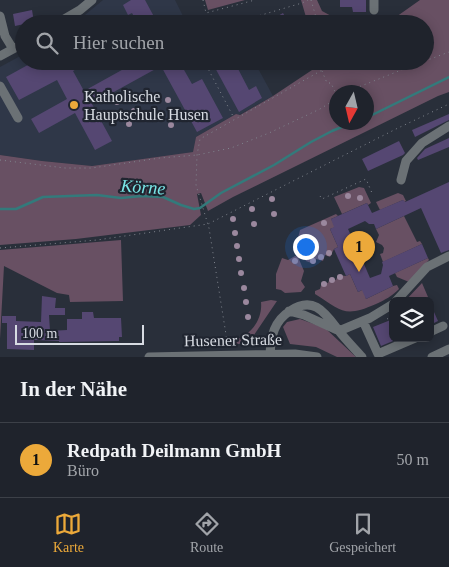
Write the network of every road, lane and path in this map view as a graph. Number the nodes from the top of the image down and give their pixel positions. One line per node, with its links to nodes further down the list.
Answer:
1 (92, 0): 8 (street)
2 (203, 0): 3 (path)
3 (255, 0)
4 (308, 0): 9 (path)
5 (311, 0): 10 (path)
6 (374, 0): 7 (street)
7 (374, 10)
8 (71, 15)
9 (261, 15)
10 (315, 15)
11 (0, 16): 12 (street)
12 (13, 49): 14 (street)
13 (449, 52): 15 (path)
14 (0, 56)
15 (434, 57)
16 (209, 70): 25 (path)
17 (401, 70): 20 (path)
18 (321, 71): 19 (path); 25 (path)
19 (332, 85)
20 (364, 85)
21 (0, 86): 24 (street)
22 (329, 103): 27 (path)
23 (449, 104): 32 (path)
24 (18, 118)
25 (235, 119): 27 (path)
26 (449, 126): 29 (street)
27 (197, 155): 28 (path); 32 (path)
28 (0, 160)
29 (401, 180)
30 (372, 192): 31 (path)
31 (320, 196)
32 (207, 223): 33 (path); 44 (path)
33 (0, 248)
34 (449, 256): 35 (street)
35 (400, 297)
36 (389, 306): 37 (street)
37 (363, 321): 40 (street); 41 (street)
38 (443, 326): 39 (street)
39 (434, 330)
40 (339, 331): 43 (street); 47 (street)
41 (406, 342)
42 (449, 349): 48 (street)
43 (270, 354): 44 (street, Husener Straße); 46 (street, Husener Straße)
44 (228, 355): 45 (street, Husener Straße)
45 (149, 357)
46 (317, 357)
47 (362, 357)
48 (432, 357)

